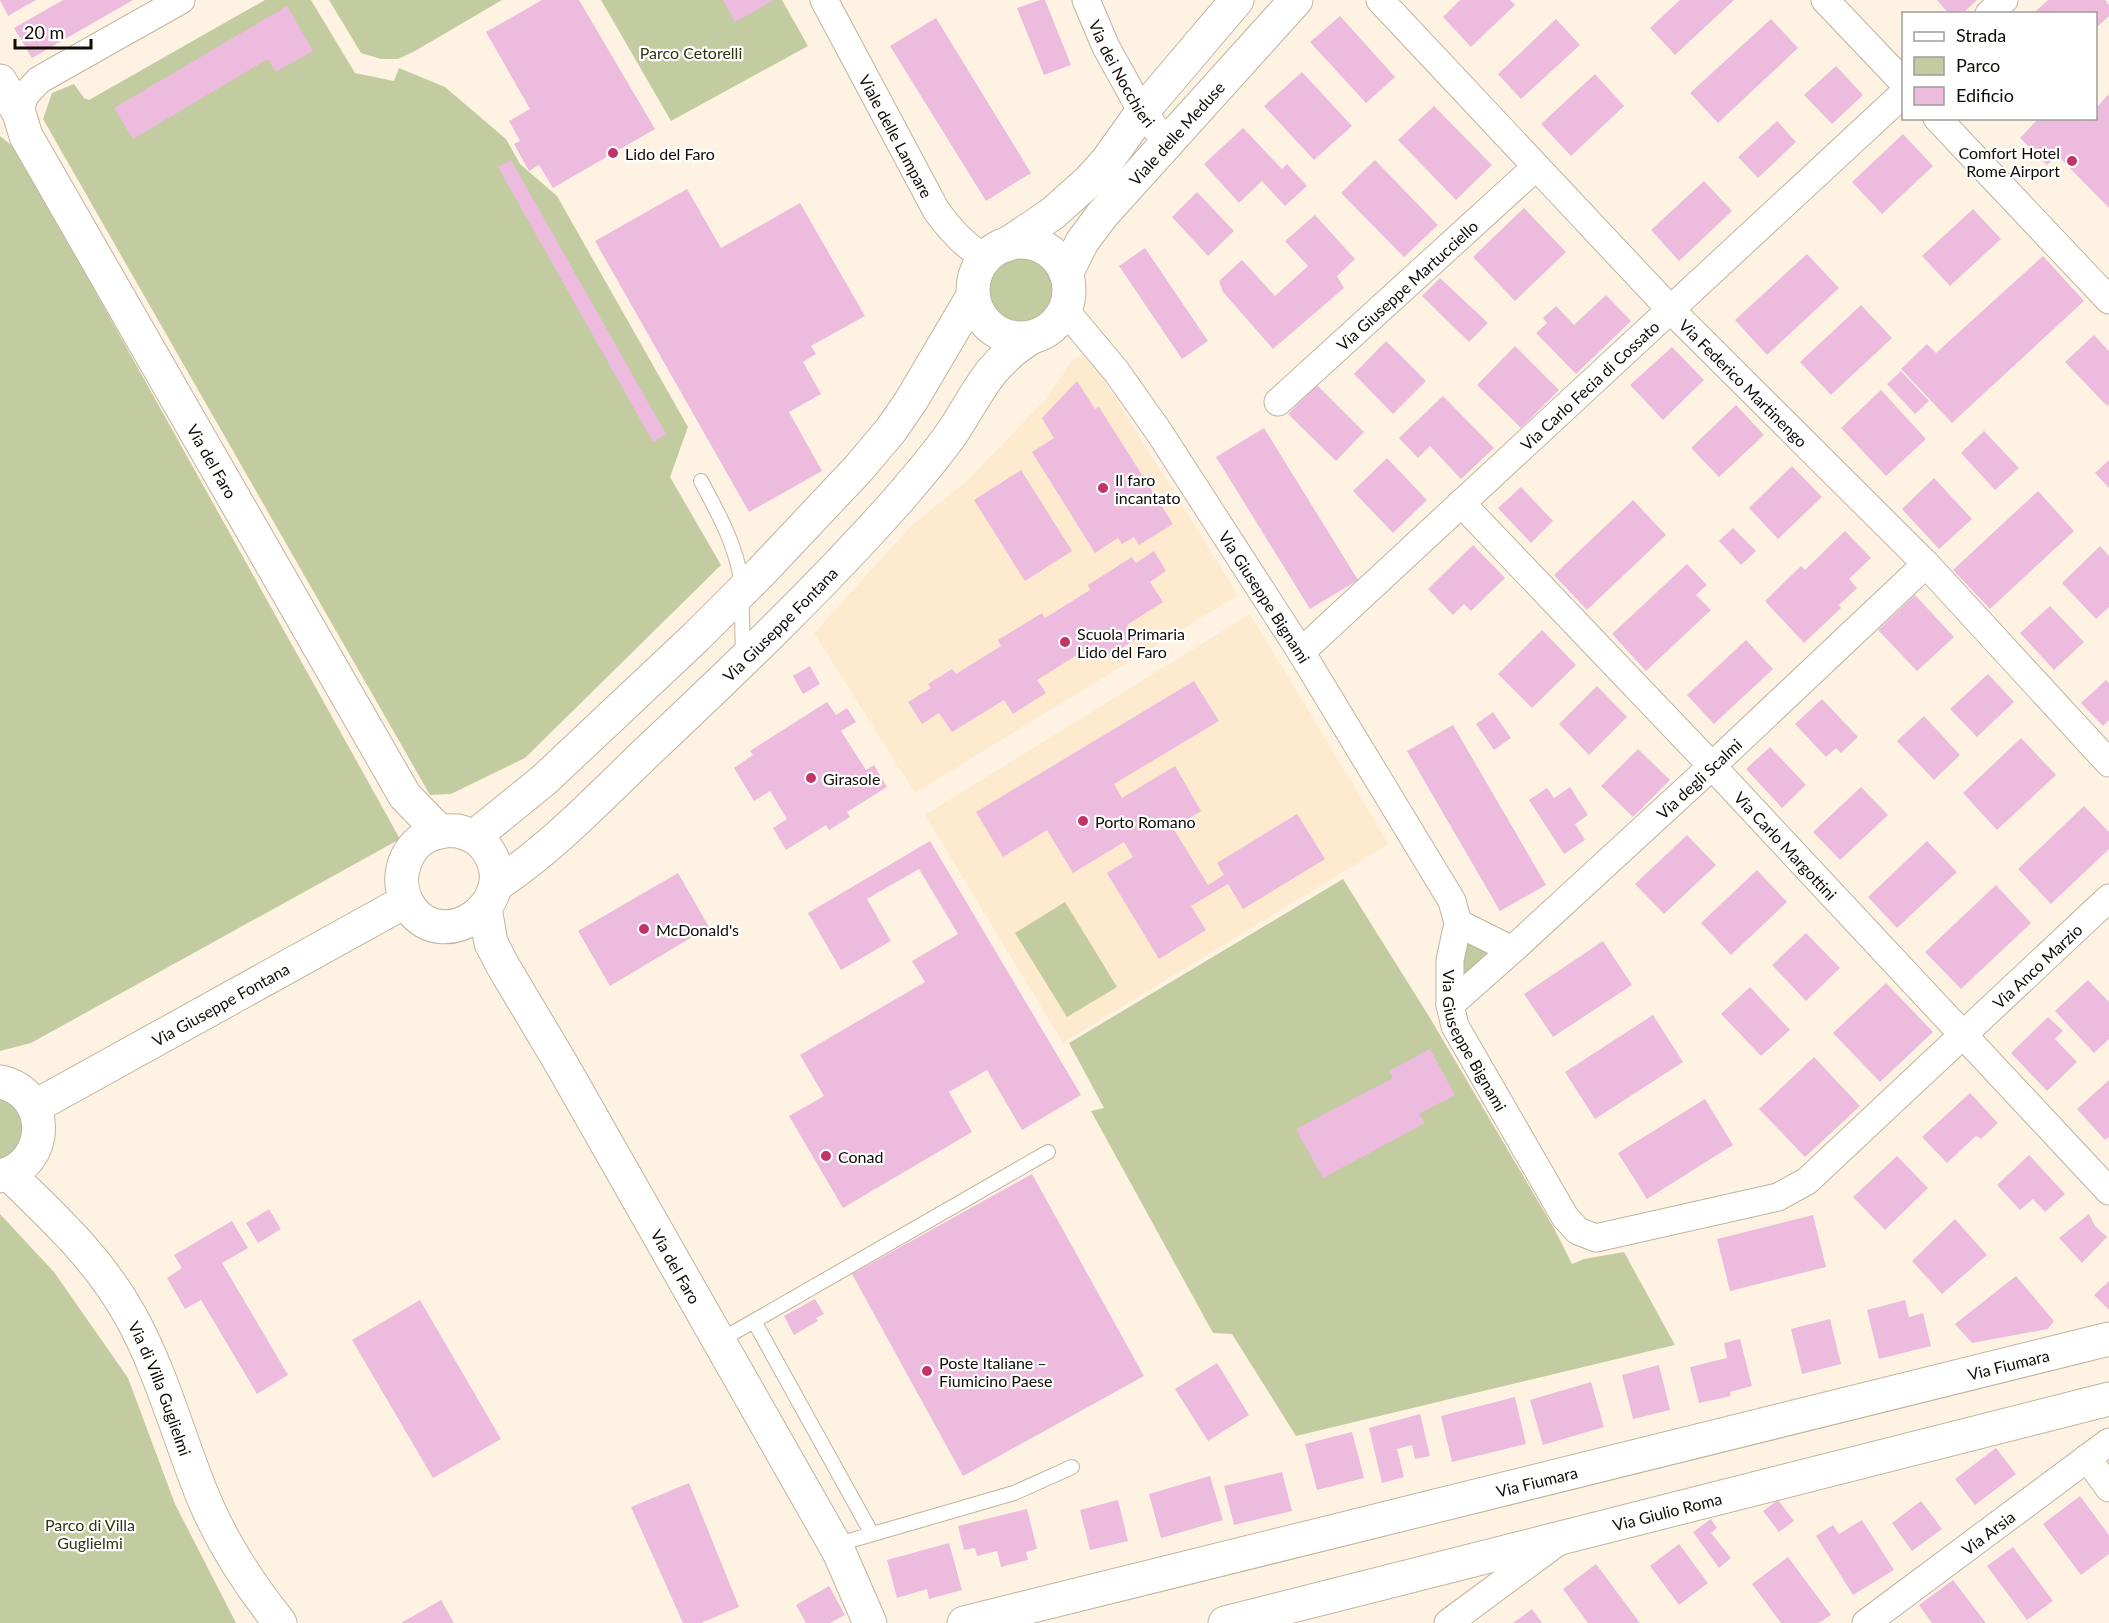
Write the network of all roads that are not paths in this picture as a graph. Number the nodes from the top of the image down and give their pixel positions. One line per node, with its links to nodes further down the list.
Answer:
1 (181, 0): 15 (street)
2 (824, 0): 18 (street, Viale delle Lampare)
3 (1086, 0): 13 (street, Via dei Nocchieri)
4 (1237, 0): 13 (street, Viale delle Meduse)
5 (1296, 0): 16 (street, Viale delle Meduse)
6 (1380, 0): 17 (street, Via Federico Martinengo)
7 (1825, 0): 11 (street)
8 (2004, 0): 9 (street)
9 (1991, 12)
10 (0, 81): 15 (street, Via del Faro)
11 (1902, 81)
12 (1902, 95): 22 (street, Via Carlo Fecia di Cossato)
13 (1142, 112): 16 (street, Via dei Nocchieri); 18 (street, Viale delle Meduse)
14 (1939, 120): 21 (street)
15 (15, 123): 34 (street, Via del Faro)
16 (1167, 142): 19 (street, Viale delle Meduse)
17 (1536, 167): 22 (street, Via Federico Martinengo); 25 (street, Via Giuseppe Martucciello)
18 (996, 251): 19 (street); 20 (street)
19 (1066, 274): 23 (street)
20 (973, 296): 24 (street); 29 (street)
21 (2109, 300)
22 (1670, 309): 27 (street, Via Carlo Fecia di Cossato); 28 (street, Via Federico Martinengo)
23 (1065, 310): 24 (street); 30 (street, Via Giuseppe Bignami)
24 (1032, 337): 31 (street, Via Giuseppe Fontana)
25 (1278, 402)
26 (701, 482): 29 (lane)
27 (1461, 503): 30 (street, Via Carlo Fecia di Cossato); 33 (street, Via Carlo Margottini)
28 (1926, 564): 32 (street, Via Federico Martinengo); 33 (street, Via degli Scalmi)
29 (741, 592): 31 (lane); 35 (street)
30 (1301, 652): 39 (street, Via Giuseppe Bignami)
31 (743, 660): 36 (street, Via Giuseppe Fontana)
32 (2109, 763)
33 (1712, 766): 40 (street, Via degli Scalmi); 42 (street, Via Carlo Margottini)
34 (440, 832): 35 (street); 38 (street)
35 (475, 836): 36 (street)
36 (490, 896): 38 (street); 50 (street, Via del Faro)
37 (2109, 898): 42 (street, Via Anco Marzio)
38 (406, 901): 44 (street, Via Giuseppe Fontana)
39 (1458, 923): 40 (street); 41 (street, Via Giuseppe Bignami)
40 (1512, 950): 41 (street, Via degli Scalmi)
41 (1450, 1005): 42 (street, Via Giuseppe Bignami)
42 (1962, 1034): 47 (street, Via Carlo Margottini)
43 (0, 1082): 44 (street)
44 (34, 1107): 46 (street)
45 (1048, 1152): 48 (lane)
46 (5, 1175): 59 (street, Via di Villa Guglielmi)
47 (2109, 1191)
48 (754, 1321): 50 (lane); 56 (lane)
49 (2109, 1340): 61 (street, Via Fiumara)
50 (719, 1341): 58 (street, Via del Faro)
51 (2109, 1399): 57 (street, Via Giulio Roma)
52 (2109, 1442): 53 (street, Via Arsia)
53 (2087, 1458): 55 (street); 64 (street, Via Arsia)
54 (1072, 1467): 56 (lane)
55 (2109, 1488)
56 (872, 1534): 58 (lane)
57 (1565, 1537): 62 (street, Via Giulio Roma); 63 (street)
58 (835, 1545): 60 (street, Via del Faro)
59 (280, 1623)
60 (870, 1623)
61 (964, 1623)
62 (1225, 1623)
63 (1448, 1623)
64 (1866, 1623)

